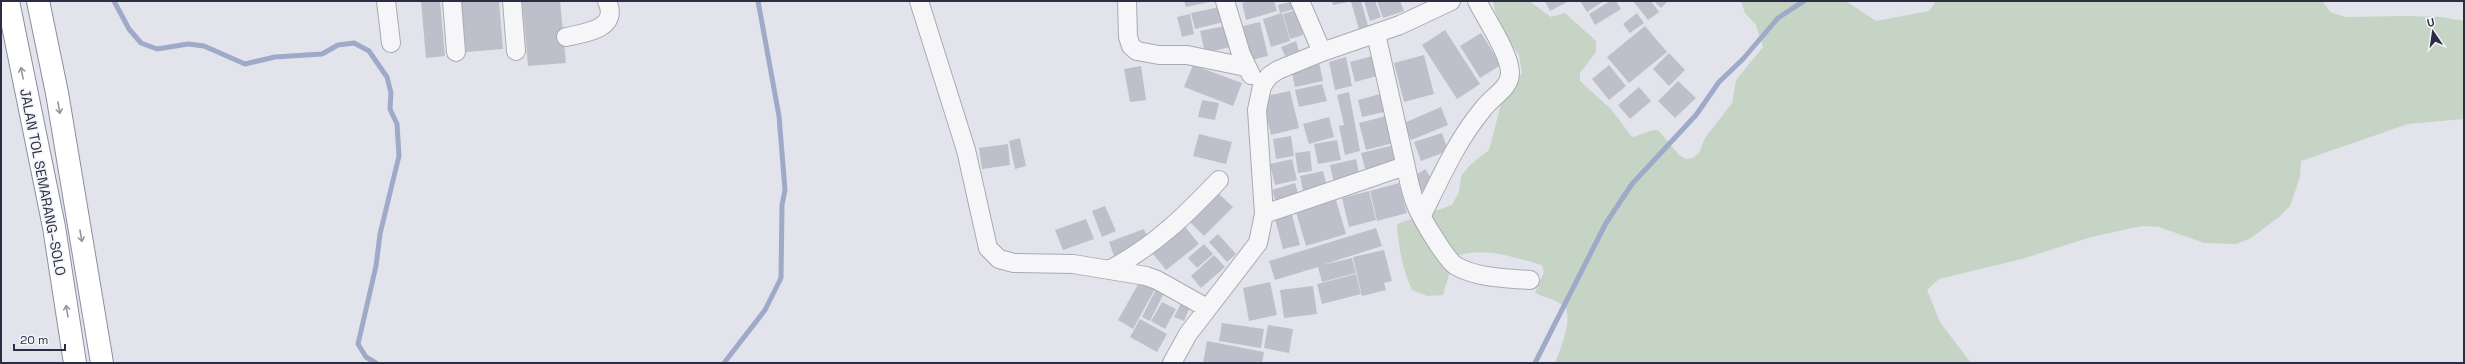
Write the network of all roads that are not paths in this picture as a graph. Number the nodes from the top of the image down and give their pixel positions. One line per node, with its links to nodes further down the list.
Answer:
1 (8, 1): 28 (highway, JALAN TOL SEMARANG–SOLO, one-way to 1)
2 (38, 1): 29 (highway, JALAN TOL SEMARANG–SOLO, one-way to 29)
3 (386, 1): 15 (street)
4 (452, 1): 17 (street)
5 (512, 1): 16 (street)
6 (607, 1): 14 (street)
7 (919, 1): 25 (street)
8 (1127, 1): 19 (street)
9 (1225, 1): 19 (street)
10 (1300, 1): 18 (street)
11 (1451, 1): 13 (street)
12 (1477, 1): 24 (street)
13 (1376, 34): 18 (street); 21 (street)
14 (566, 37)
15 (391, 43)
16 (516, 50)
17 (456, 52)
18 (1322, 52): 20 (street)
19 (1246, 67): 20 (street)
20 (1262, 86): 23 (street)
21 (1405, 164): 23 (street); 24 (street)
22 (1219, 180): 25 (street)
23 (1264, 214): 27 (street)
24 (1422, 215): 26 (street)
25 (1111, 269): 27 (street)
26 (1530, 280)
27 (1207, 308): 30 (street)
28 (75, 363)
29 (102, 363)
30 (1172, 363)

